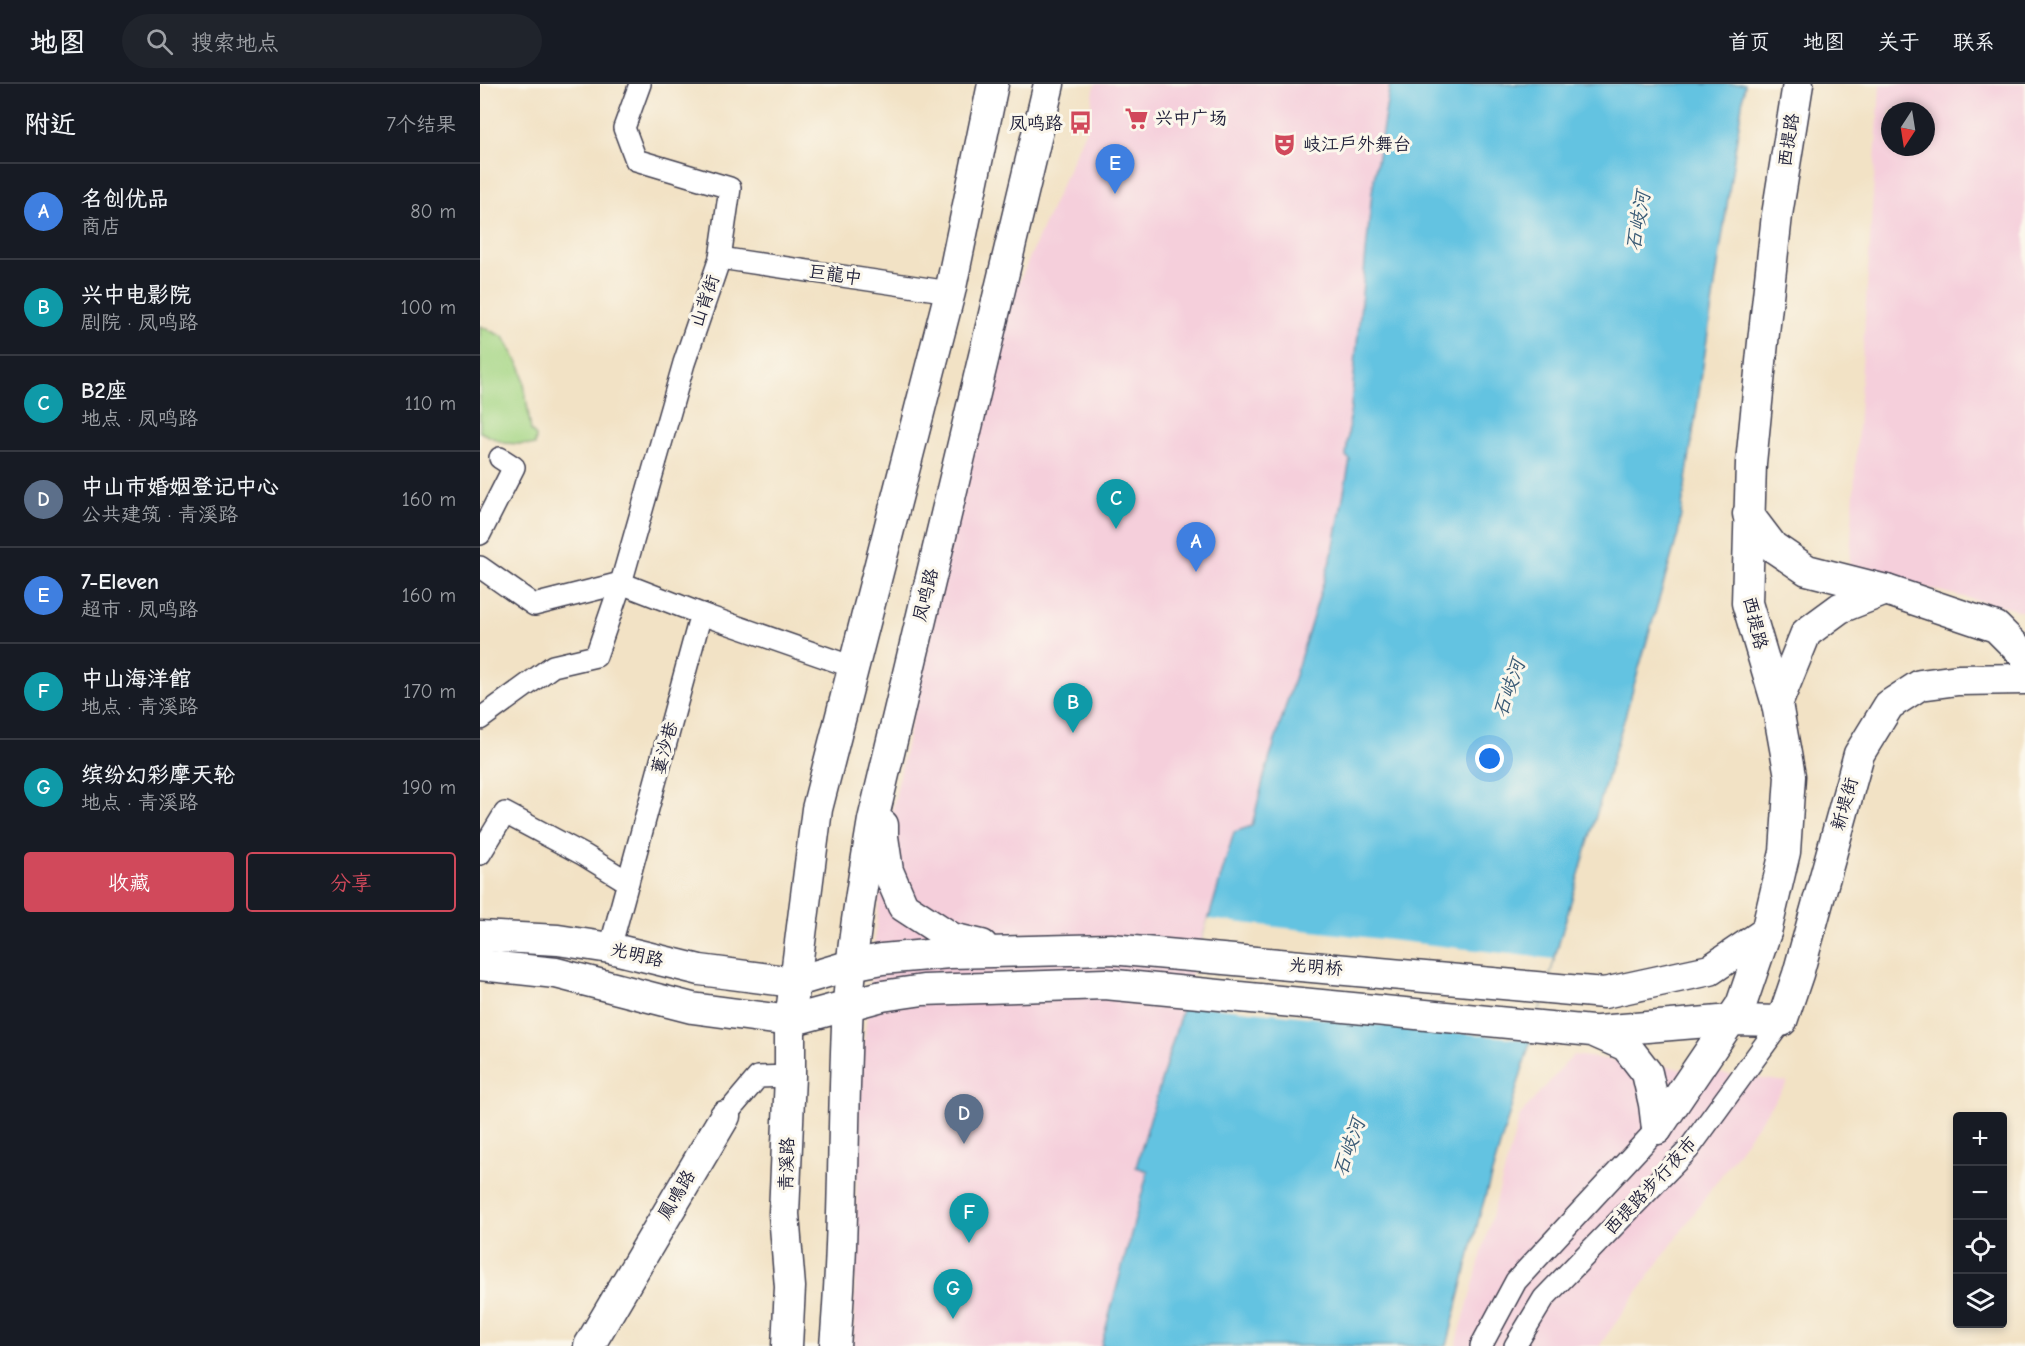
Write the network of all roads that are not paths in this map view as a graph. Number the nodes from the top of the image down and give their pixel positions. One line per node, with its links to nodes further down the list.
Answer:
1 (640, 84): 5 (street, 山背街)
2 (993, 84): 6 (street)
3 (1049, 84): 20 (street, 凤鸣路)
4 (1797, 84): 8 (street, 西提路)
5 (720, 258): 6 (street, 巨龍中); 11 (street, 山背街)
6 (950, 292): 16 (street)
7 (500, 458): 9 (street)
8 (1748, 514): 12 (street); 18 (street, 西提路)
9 (480, 534)
10 (480, 567): 11 (street)
11 (621, 584): 13 (street); 19 (street, 山背街)
12 (1886, 590): 14 (street); 18 (street)
13 (701, 614): 16 (street); 22 (street, 蔞沙巷)
14 (1996, 627): 15 (street); 17 (street)
15 (2025, 656)
16 (854, 667): 29 (street)
17 (2012, 680): 33 (street, 新堤街)
18 (1777, 704): 23 (street, 西提路)
19 (480, 719)
20 (888, 755): 26 (street); 28 (street, 凤鸣路)
21 (480, 854): 22 (street)
22 (628, 882): 25 (street, 蔞沙巷)
23 (1766, 932): 26 (street, 光明桥); 31 (street, 西提路)
24 (480, 936): 25 (street, 光明路)
25 (610, 948): 29 (street, 光明路)
26 (1015, 951): 28 (street, 光明桥)
27 (480, 965): 32 (street, 光明路)
28 (851, 965): 29 (street, 光明桥); 30 (street, 凤鸣路)
29 (794, 982): 32 (street, 青溪路)
30 (848, 1005): 32 (street, 光明桥); 34 (street, 光明桥); 40 (street)
31 (1732, 1020): 33 (street); 34 (street); 37 (street, 西提路)
32 (790, 1021): 35 (street, 青溪路)
33 (1782, 1021): 42 (street, 西提路步行夜市)
34 (1592, 1031): 37 (street, 光明桥)
35 (790, 1076): 36 (street, 鳳鳴路); 39 (street, 青溪路)
36 (725, 1116): 38 (street, 鳳鳴路)
37 (1657, 1129): 41 (street, 西提路步行夜市)
38 (589, 1346)
39 (787, 1346)
40 (835, 1346)
41 (1481, 1346)
42 (1515, 1346)

